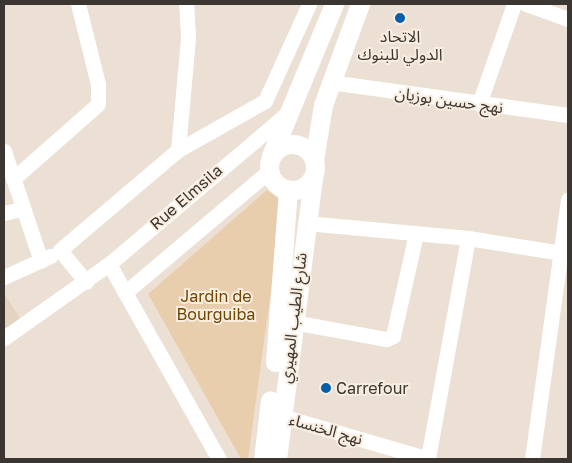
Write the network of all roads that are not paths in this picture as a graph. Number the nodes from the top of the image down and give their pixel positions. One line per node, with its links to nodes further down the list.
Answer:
1 (78, 4): 17 (street)
2 (186, 4): 13 (street)
3 (308, 4): 13 (street)
4 (334, 4): 11 (main road)
5 (360, 4): 9 (main road, شارع الطيب المهيري)
6 (514, 4): 10 (street)
7 (526, 4): 8 (street)
8 (568, 19)
9 (330, 82): 10 (street, نهج حسين بوزيان); 16 (main road, شارع الطيب المهيري)
10 (479, 104): 12 (street, نهج حسين بوزيان)
11 (290, 111): 15 (main road); 28 (street, Rue Elmsila)
12 (568, 115)
13 (178, 150): 25 (street)
14 (4, 151): 17 (street)
15 (270, 163): 16 (main road); 18 (main road); 31 (street)
16 (313, 168): 18 (main road); 22 (main road, شارع الطيب المهيري)
17 (14, 179): 20 (street)
18 (288, 189): 36 (main road, شارع الطيب المهيري)
19 (568, 199): 26 (street)
20 (22, 210): 21 (street); 27 (street)
21 (4, 213)
22 (306, 223): 23 (street); 32 (main road, شارع الطيب المهيري)
23 (416, 234): 24 (street); 32 (street)
24 (468, 238): 26 (street); 38 (street)
25 (60, 250): 27 (street); 30 (street)
26 (562, 253): 39 (street)
27 (41, 261): 29 (street)
28 (109, 264): 30 (street, Rue Elmsila); 31 (street)
29 (4, 277)
30 (86, 282): 33 (street, Rue Elmsila)
31 (127, 291): 35 (street)
32 (293, 322): 34 (main road, شارع الطيب المهيري)
33 (4, 338)
34 (281, 416): 37 (main road, شارع الطيب المهيري); 38 (street, نهج الخنساء)
35 (219, 459)
36 (263, 459)
37 (278, 459)
38 (429, 459)
39 (532, 459)

